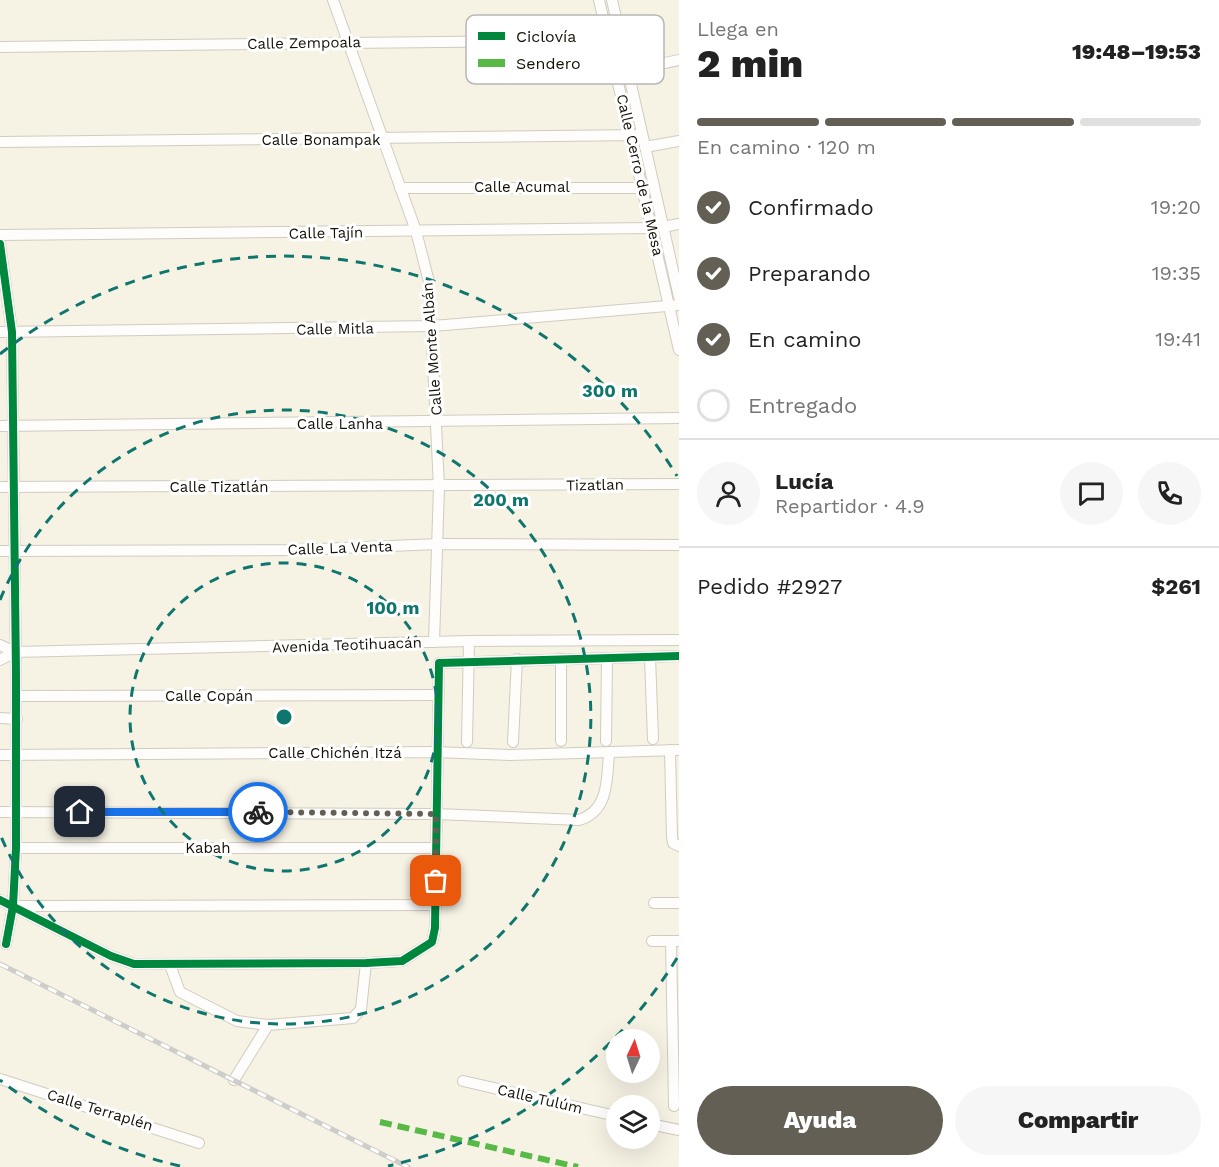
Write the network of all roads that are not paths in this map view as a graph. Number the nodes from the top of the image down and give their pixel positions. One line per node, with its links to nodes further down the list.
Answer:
1 (333, 0): 7 (street, Calle Monte Albán)
2 (599, 0): 4 (street, Calle Cerro de la Mesa)
3 (612, 0): 5 (street, Calle Cerro de la Mesa)
4 (602, 15)
5 (615, 15)
6 (466, 41): 7 (street, Calle Zempoala)
7 (346, 42): 8 (street, Calle Zempoala); 14 (street, Calle Monte Albán)
8 (0, 47)
9 (679, 60): 10 (street)
10 (664, 63)
11 (621, 84): 13 (street, Calle Cerro de la Mesa)
12 (629, 84): 13 (street, Calle Cerro de la Mesa)
13 (637, 135): 14 (street, Calle Bonampak); 17 (street, Calle Cerro de la Mesa); 19 (street, Calle Cerro de la Mesa)
14 (381, 140): 16 (street, Calle Bonampak); 18 (street, Calle Monte Albán)
15 (679, 141): 17 (street)
16 (0, 142)
17 (645, 147): 21 (street, Calle Cerro de la Mesa)
18 (400, 188): 19 (street, Calle Acumal); 22 (street, Calle Monte Albán)
19 (644, 188): 21 (street, Calle Cerro de la Mesa)
20 (679, 224): 21 (street, Calle Tajín)
21 (658, 228): 22 (street, Calle Tajín); 25 (street, Calle Cerro de la Mesa); 26 (street, Calle Cerro de la Mesa)
22 (416, 231): 23 (street, Calle Tajín); 27 (street, Calle Monte Albán)
23 (0, 235)
24 (0, 244): 29 (street)
25 (679, 297)
26 (675, 306): 27 (street, Calle Mitla); 30 (street, Calle Cerro de la Mesa)
27 (433, 326): 29 (street, Calle Mitla); 32 (street, Calle Monte Albán)
28 (0, 332): 29 (street, Calle Mitla)
29 (12, 332): 34 (street)
30 (679, 351)
31 (679, 418): 32 (street, Calle Lanha)
32 (437, 423): 34 (street, Calle Lanha); 37 (street, Calle Monte Albán)
33 (0, 426): 34 (street, Calle Lanha)
34 (13, 426): 38 (street)
35 (679, 484): 37 (street, Tizatlan)
36 (0, 487): 38 (street, Calle Tizatlán)
37 (439, 487): 38 (street, Calle Tizatlán); 39 (street, Calle Monte Albán)
38 (14, 488): 42 (street)
39 (438, 544): 40 (street, Calle La Venta); 42 (street, Calle La Venta); 46 (street, Calle Monte Albán)
40 (679, 545)
41 (0, 551): 42 (street, Calle La Venta)
42 (14, 551): 48 (street)
43 (644, 640): 44 (street, Avenida Teotihuacán); 45 (street, Avenida Teotihuacán); 50 (street)
44 (679, 640)
45 (469, 641): 46 (street, Avenida Teotihuacán); 55 (street)
46 (434, 642): 48 (street, Avenida Teotihuacán)
47 (0, 645): 48 (street)
48 (15, 652): 54 (street); 57 (street)
49 (679, 656): 50 (street)
50 (647, 657): 51 (street); 60 (street)
51 (607, 658): 53 (street); 64 (street)
52 (517, 659): 53 (street); 55 (street); 63 (street)
53 (561, 659): 61 (street)
54 (0, 660)
55 (469, 660): 56 (street); 62 (street)
56 (437, 695): 57 (street, Calle Copán); 66 (street)
57 (16, 696): 59 (street)
58 (0, 718): 59 (street)
59 (17, 719): 68 (street)
60 (653, 739)
61 (561, 741)
62 (467, 742)
63 (513, 742)
64 (608, 747): 65 (street, Calle Chichén Itzá); 66 (street, Calle Chichén Itzá); 71 (street)
65 (674, 750): 72 (street)
66 (436, 752): 68 (street, Calle Chichén Itzá); 71 (street)
67 (0, 754): 68 (street, Calle Chichén Itzá)
68 (16, 755): 70 (street)
69 (0, 812): 70 (street)
70 (16, 812): 71 (street); 73 (street)
71 (436, 814): 74 (street)
72 (679, 846)
73 (16, 848): 74 (street, Kabah); 79 (street)
74 (436, 848): 78 (street)
75 (0, 900): 79 (street)
76 (654, 903): 77 (street)
77 (679, 903)
78 (436, 905): 79 (street); 83 (street)
79 (13, 906): 82 (street); 84 (street)
80 (652, 941): 81 (street)
81 (675, 941): 89 (street)
82 (6, 944)
83 (366, 963): 84 (street); 85 (street)
84 (170, 965): 85 (street)
85 (268, 1025): 87 (street)
86 (0, 1079): 93 (street, Calle Terraplén)
87 (234, 1080)
88 (463, 1081): 90 (street, Calle Tulúm)
89 (674, 1106)
90 (606, 1114)
91 (660, 1126): 92 (street)
92 (679, 1130)
93 (199, 1143)

